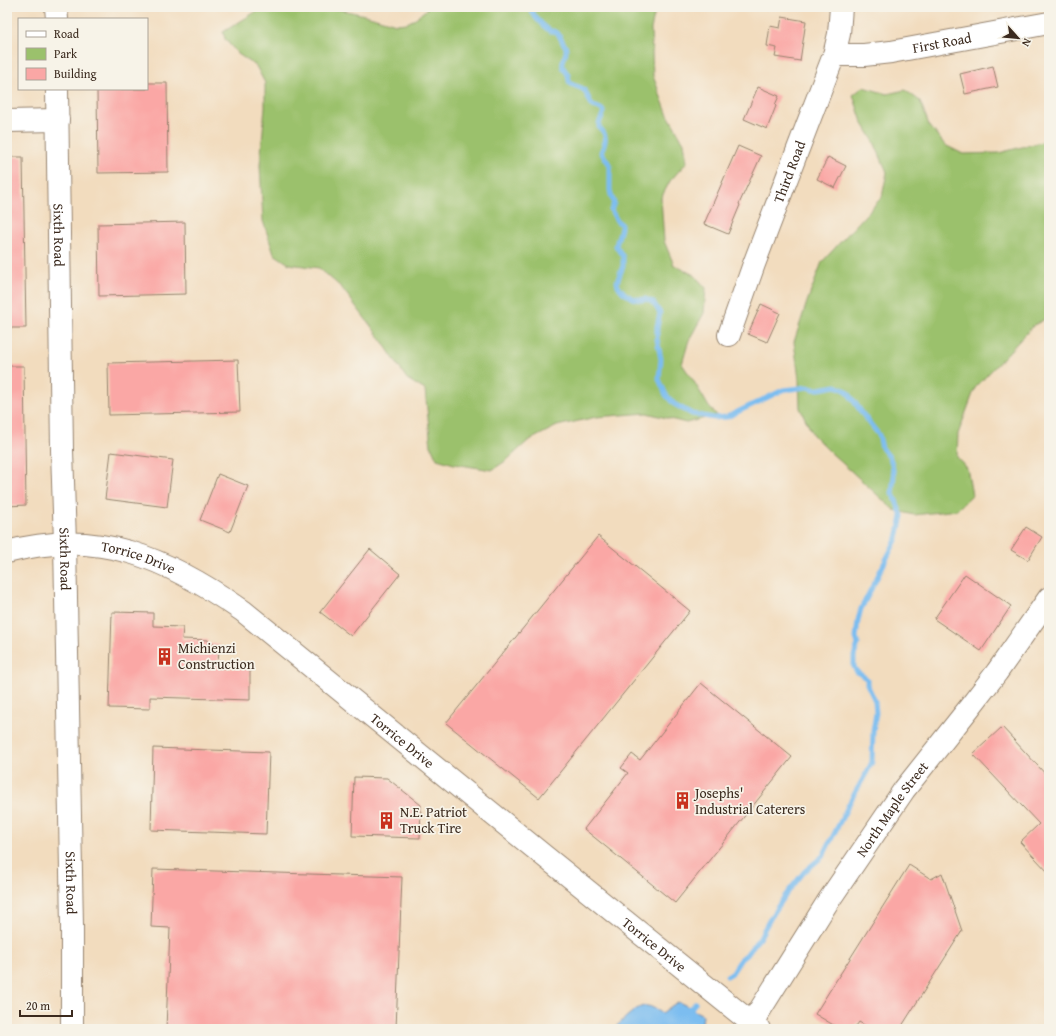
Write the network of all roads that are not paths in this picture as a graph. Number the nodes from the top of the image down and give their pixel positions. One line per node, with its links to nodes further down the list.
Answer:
1 (56, 7): 3 (street)
2 (841, 7): 5 (street, Third Road)
3 (57, 18)
4 (1049, 24): 5 (street, First Road)
5 (834, 55): 9 (street, Third Road)
6 (58, 90): 7 (street, Sixth Road)
7 (58, 120): 8 (street); 10 (street, Sixth Road)
8 (7, 121)
9 (729, 335)
10 (65, 543): 11 (street, Torrice Drive); 13 (street, Torrice Drive); 14 (street, Sixth Road)
11 (7, 552)
12 (1049, 598): 13 (street, North Maple Street)
13 (753, 1027)
14 (72, 1029)

